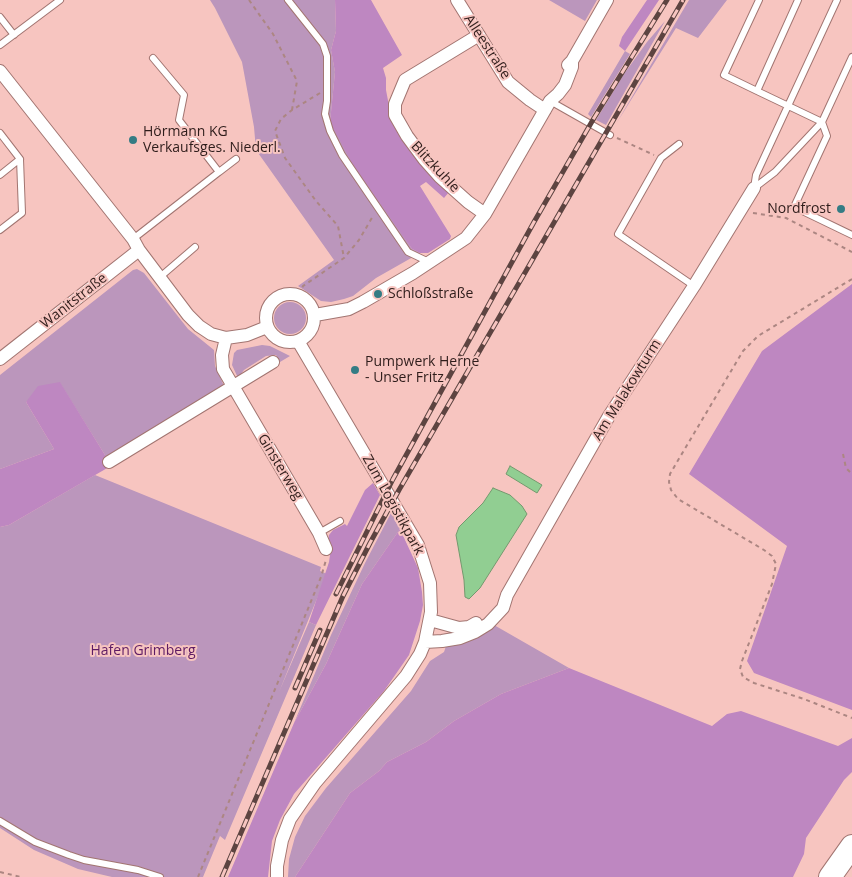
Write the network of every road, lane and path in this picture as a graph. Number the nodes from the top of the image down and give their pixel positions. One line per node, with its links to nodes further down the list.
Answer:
1 (249, 0): 20 (path)
2 (288, 0): 16 (lane)
3 (457, 0): 11 (street, Alleestraße)
4 (607, 0): 18 (street)
5 (759, 0): 17 (lane)
6 (798, 0): 17 (lane)
7 (837, 0): 19 (lane)
8 (55, 1): 10 (lane)
9 (0, 17): 10 (lane)
10 (14, 34): 12 (lane)
11 (479, 35): 18 (street, Alleestraße); 33 (street, Blitzkuhle)
12 (0, 45)
13 (852, 57): 21 (lane)
14 (153, 58): 28 (lane)
15 (0, 70): 36 (street)
16 (328, 89): 20 (path); 31 (lane)
17 (756, 91): 19 (lane)
18 (549, 103): 23 (lane); 33 (street)
19 (789, 107): 21 (lane); 30 (lane)
20 (292, 110): 39 (path)
21 (822, 122): 30 (lane); 35 (lane)
22 (0, 133): 26 (lane)
23 (610, 135): 25 (path)
24 (680, 144): 25 (lane)
25 (661, 158): 43 (lane)
26 (20, 159): 29 (lane); 34 (lane)
27 (236, 159): 28 (lane)
28 (219, 172): 36 (lane)
29 (0, 175)
30 (754, 188): 32 (street, Am Malakowturm)
31 (376, 204): 39 (path); 40 (lane)
32 (742, 208): 38 (path); 43 (street, Am Malakowturm)
33 (485, 214): 40 (street)
34 (0, 230)
35 (852, 235)
36 (136, 245): 41 (street); 49 (street, Wanitstraße)
37 (195, 247): 41 (lane)
38 (852, 252)
39 (344, 258): 44 (path)
40 (430, 262): 45 (street)
41 (160, 277): 47 (street)
42 (852, 279): 62 (path)
43 (694, 286): 59 (street, Am Malakowturm)
44 (300, 296): 45 (street); 46 (street)
45 (315, 315): 48 (street)
46 (267, 327): 47 (street); 48 (street)
47 (226, 338): 51 (street, Ginsterweg)
48 (298, 341): 60 (street, Zum Logistikpark)
49 (3, 353)
50 (273, 362): 51 (street)
51 (233, 387): 53 (street); 56 (street, Ginsterweg)
52 (843, 454): 54 (path)
53 (109, 462)
54 (852, 474)
55 (340, 521): 56 (lane)
56 (319, 533): 57 (street, Ginsterweg)
57 (326, 549)
58 (324, 569): 68 (path)
59 (507, 595): 60 (street, Am Malakowturm); 61 (street, Am Malakowturm)
60 (430, 620): 61 (street, Zum Logistikpark)
61 (425, 642): 69 (street, Zum Logistikpark)
62 (852, 718)
63 (0, 822): 67 (lane)
64 (852, 846): 70 (highway)
65 (0, 872): 66 (path)
66 (21, 877)
67 (160, 877)
68 (198, 877)
69 (277, 877)
70 (830, 877)

